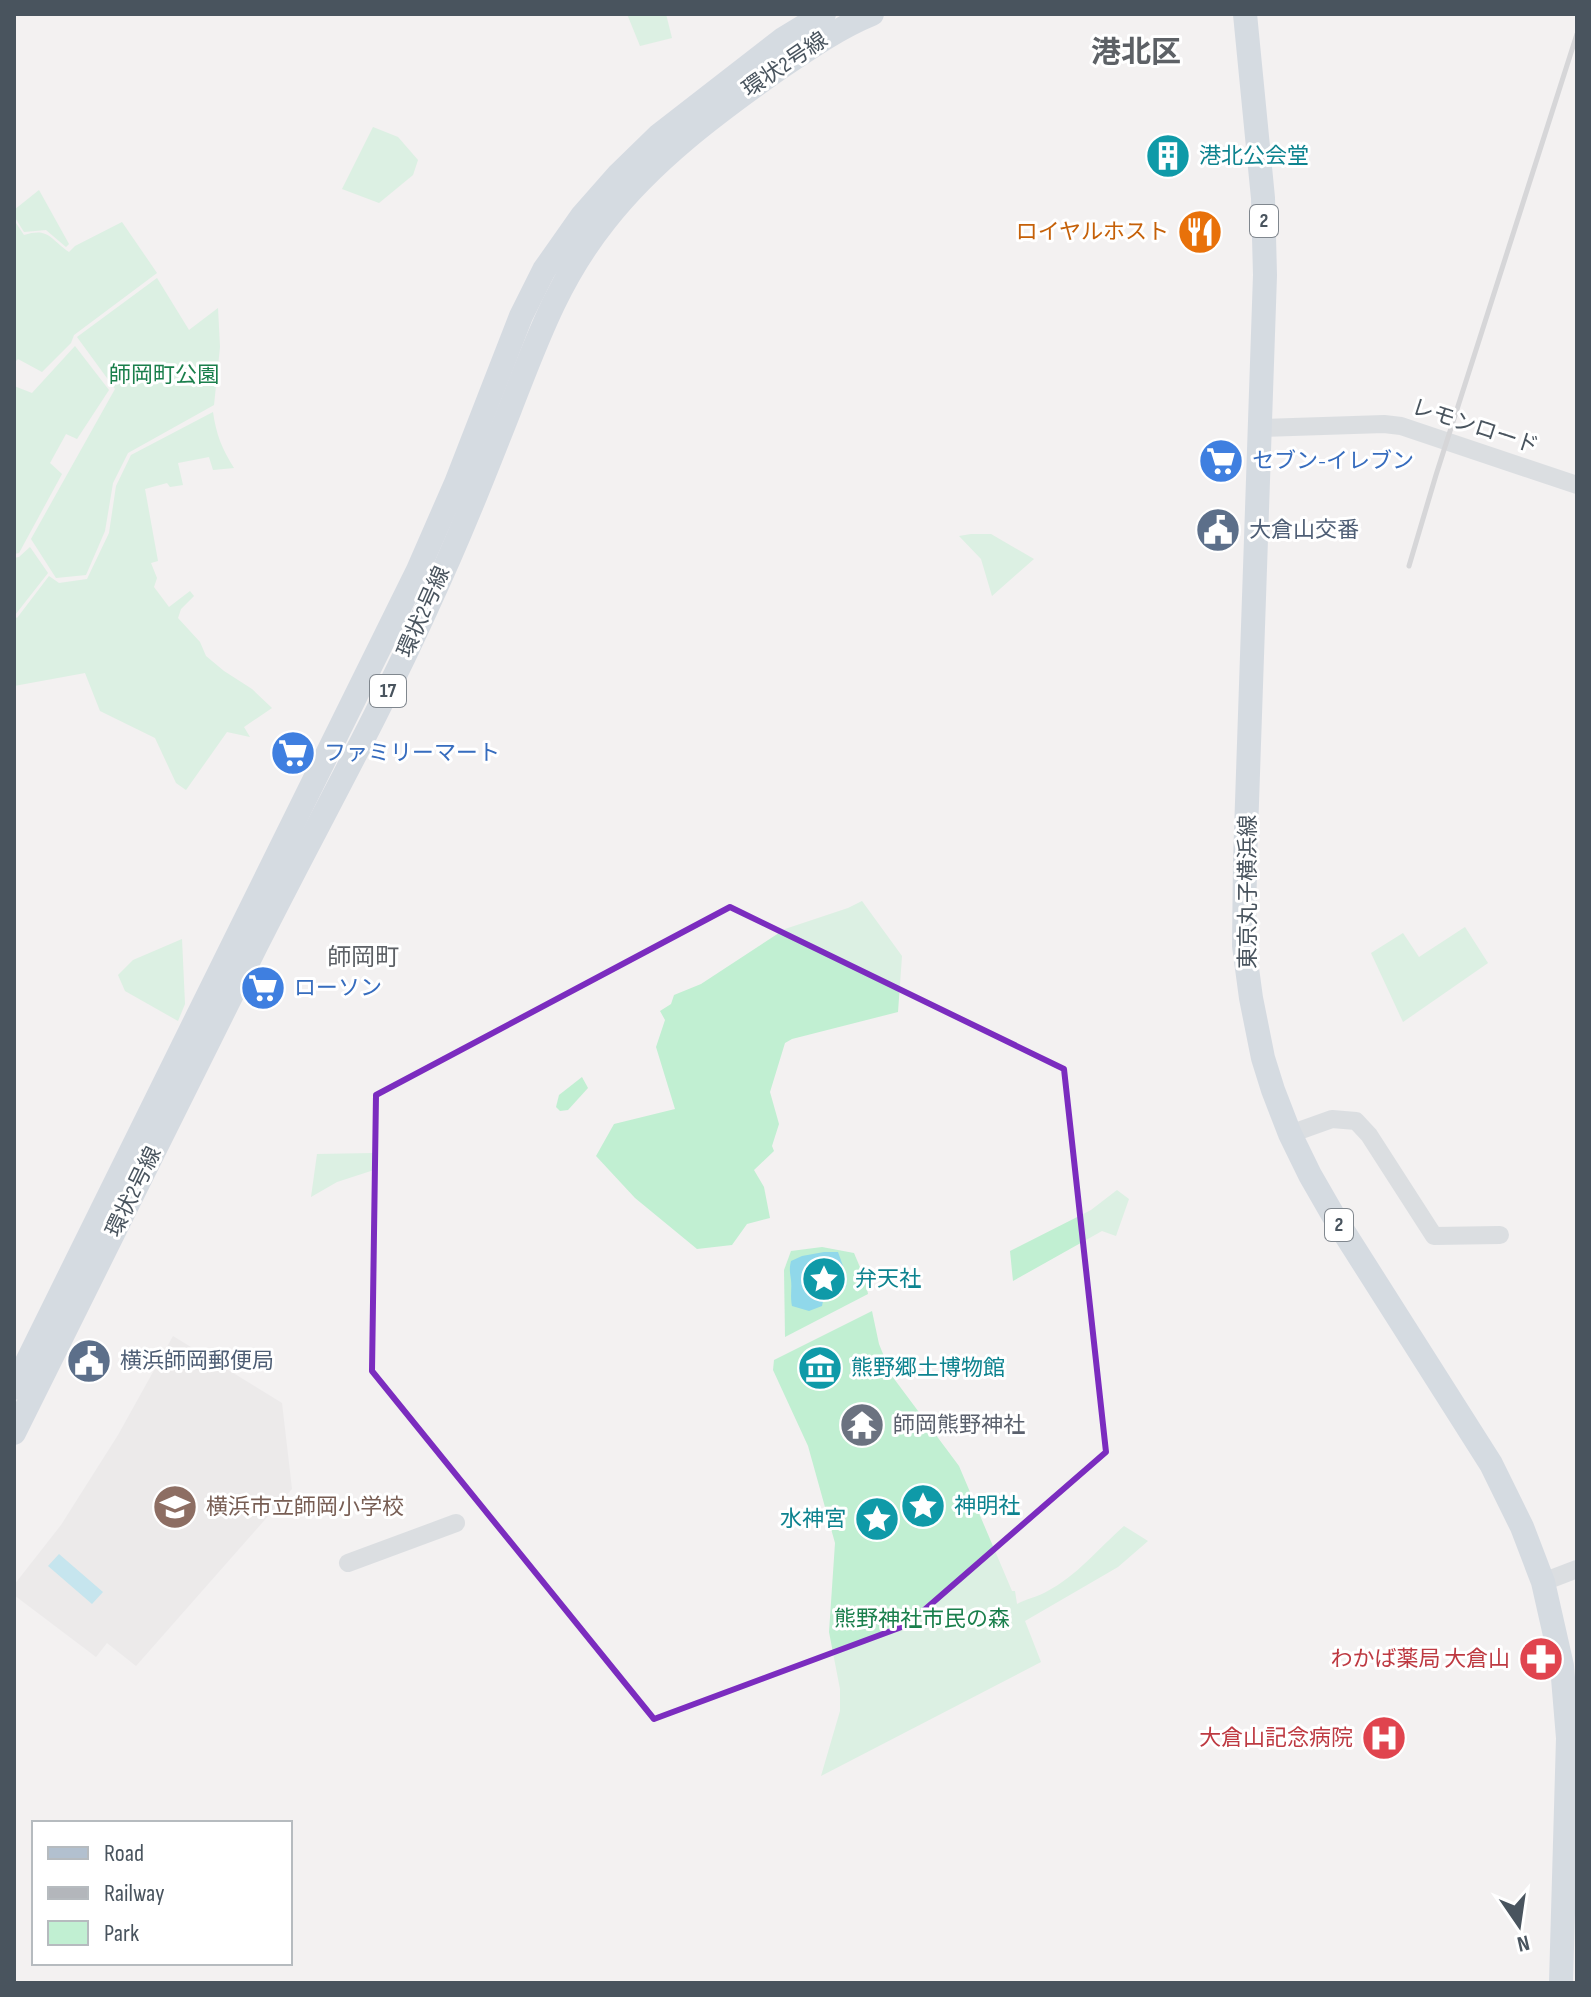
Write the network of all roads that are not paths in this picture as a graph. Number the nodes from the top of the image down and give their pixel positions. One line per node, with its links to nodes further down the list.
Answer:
1 (824, 14): 8 (main road, 環状2号線 / 17)
2 (872, 14): 9 (main road, 環状2号線 / 17)
3 (1245, 14): 4 (main road, 東京丸子横浜線 / 2)
4 (1261, 428): 5 (street, レモンロード); 6 (main road, 東京丸子横浜線 / 2)
5 (1577, 485)
6 (1290, 1134): 7 (street); 13 (main road, 東京丸子横浜線 / 2)
7 (1500, 1235)
8 (14, 1388)
9 (14, 1433)
10 (456, 1523): 11 (street)
11 (348, 1563)
12 (1577, 1569): 13 (street)
13 (1543, 1582): 14 (main road, 東京丸子横浜線 / 2)
14 (1561, 1983)

